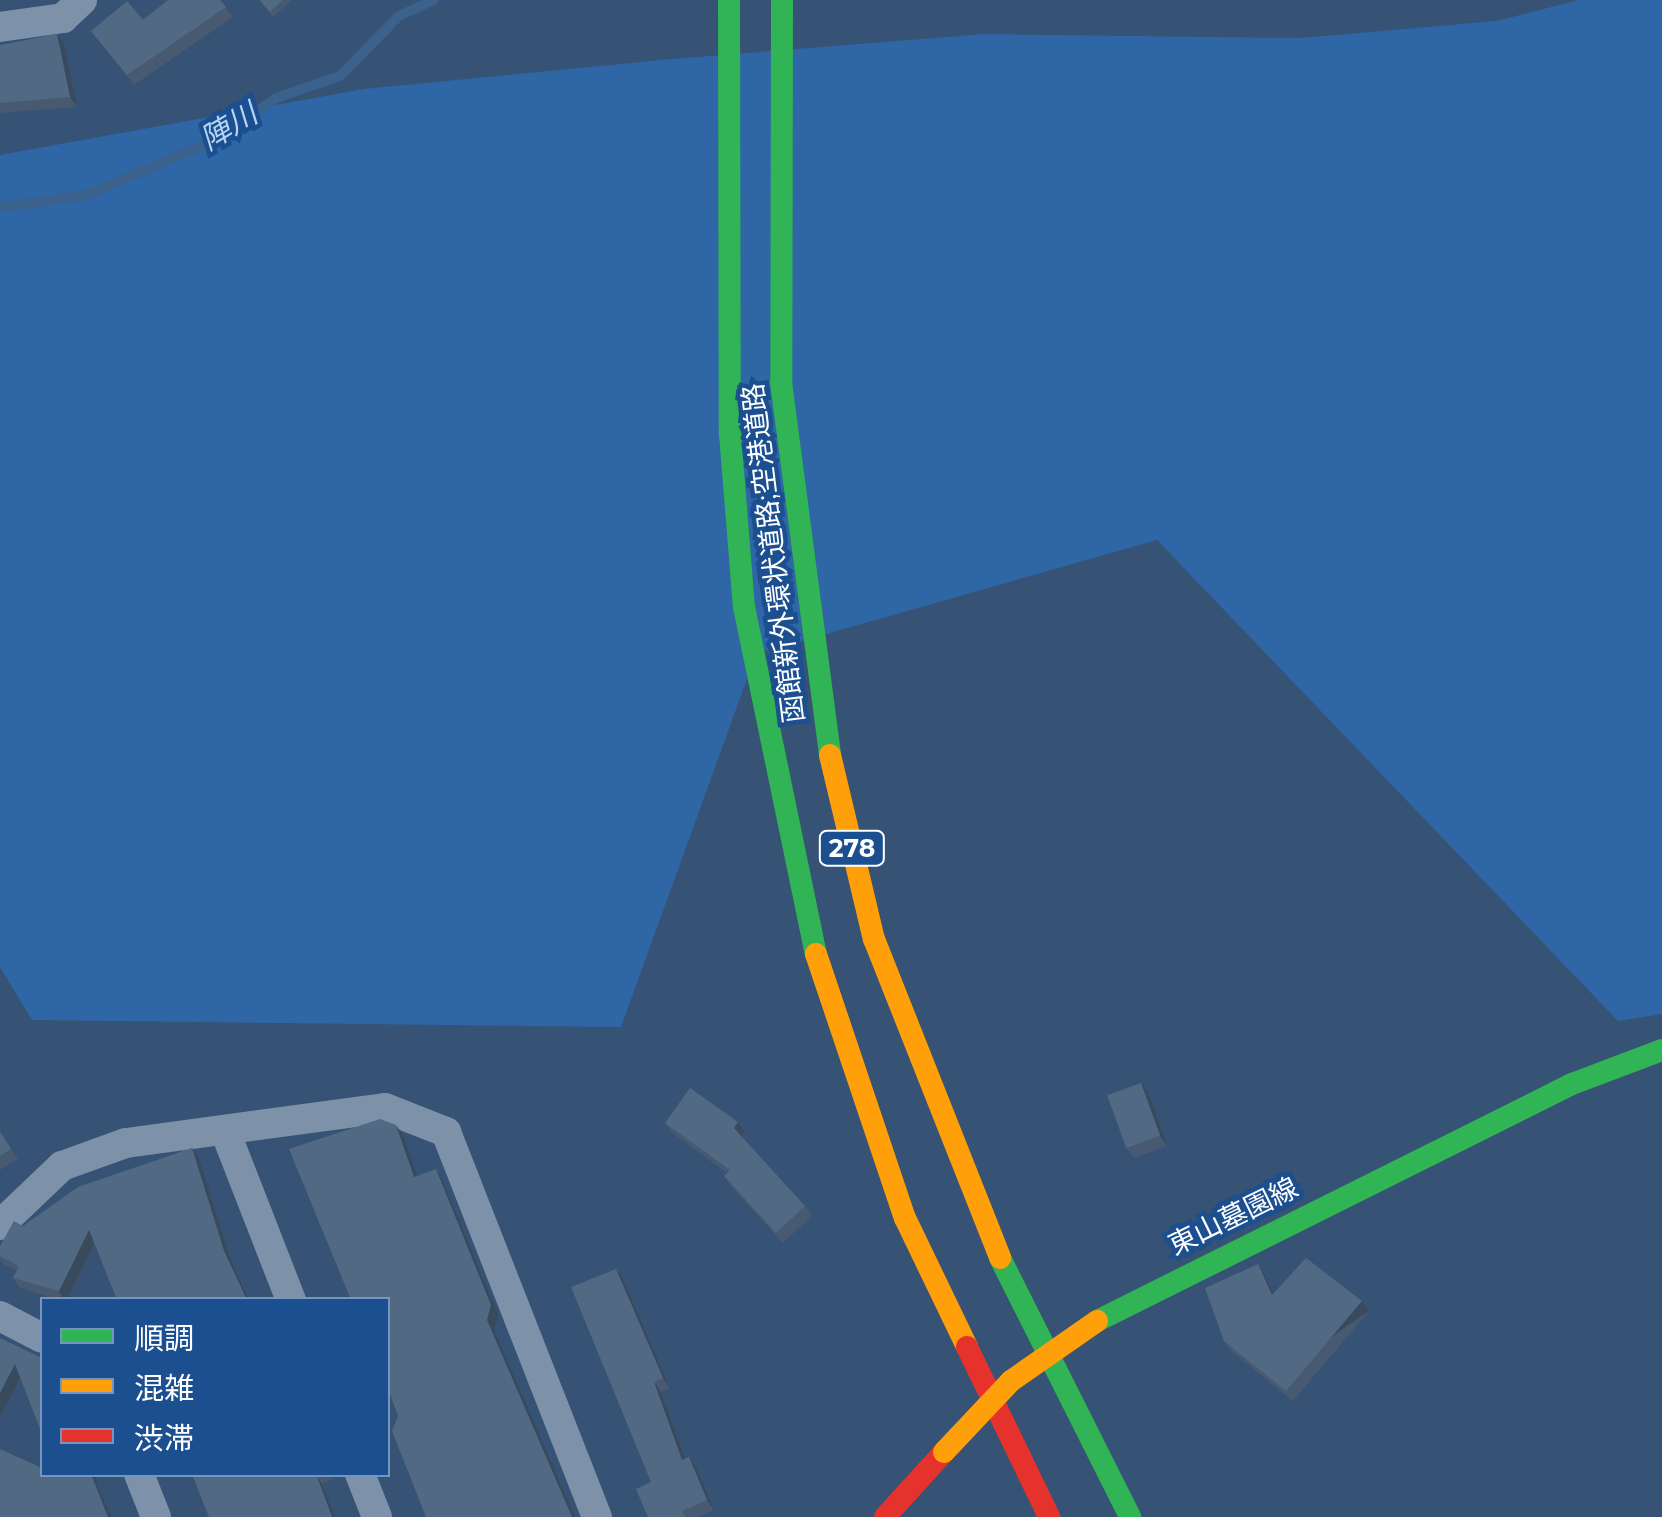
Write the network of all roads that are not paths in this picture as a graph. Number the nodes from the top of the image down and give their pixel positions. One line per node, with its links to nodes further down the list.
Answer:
1 (82, 0): 4 (street)
2 (728, 0): 17 (main road, 函館新外環状道路;空港道路 / 278)
3 (782, 0): 18 (main road, 函館新外環状道路;空港道路 / 278)
4 (0, 27)
5 (1662, 1050): 16 (main road, 東山墓園線, bridge)
6 (225, 1132): 7 (street); 8 (street); 15 (street)
7 (0, 1225)
8 (290, 1297)
9 (0, 1316): 10 (street)
10 (40, 1337)
11 (140, 1477): 13 (street)
12 (361, 1477): 14 (street)
13 (156, 1517)
14 (377, 1517)
15 (597, 1517)
16 (885, 1517)
17 (1049, 1517)
18 (1130, 1517)

